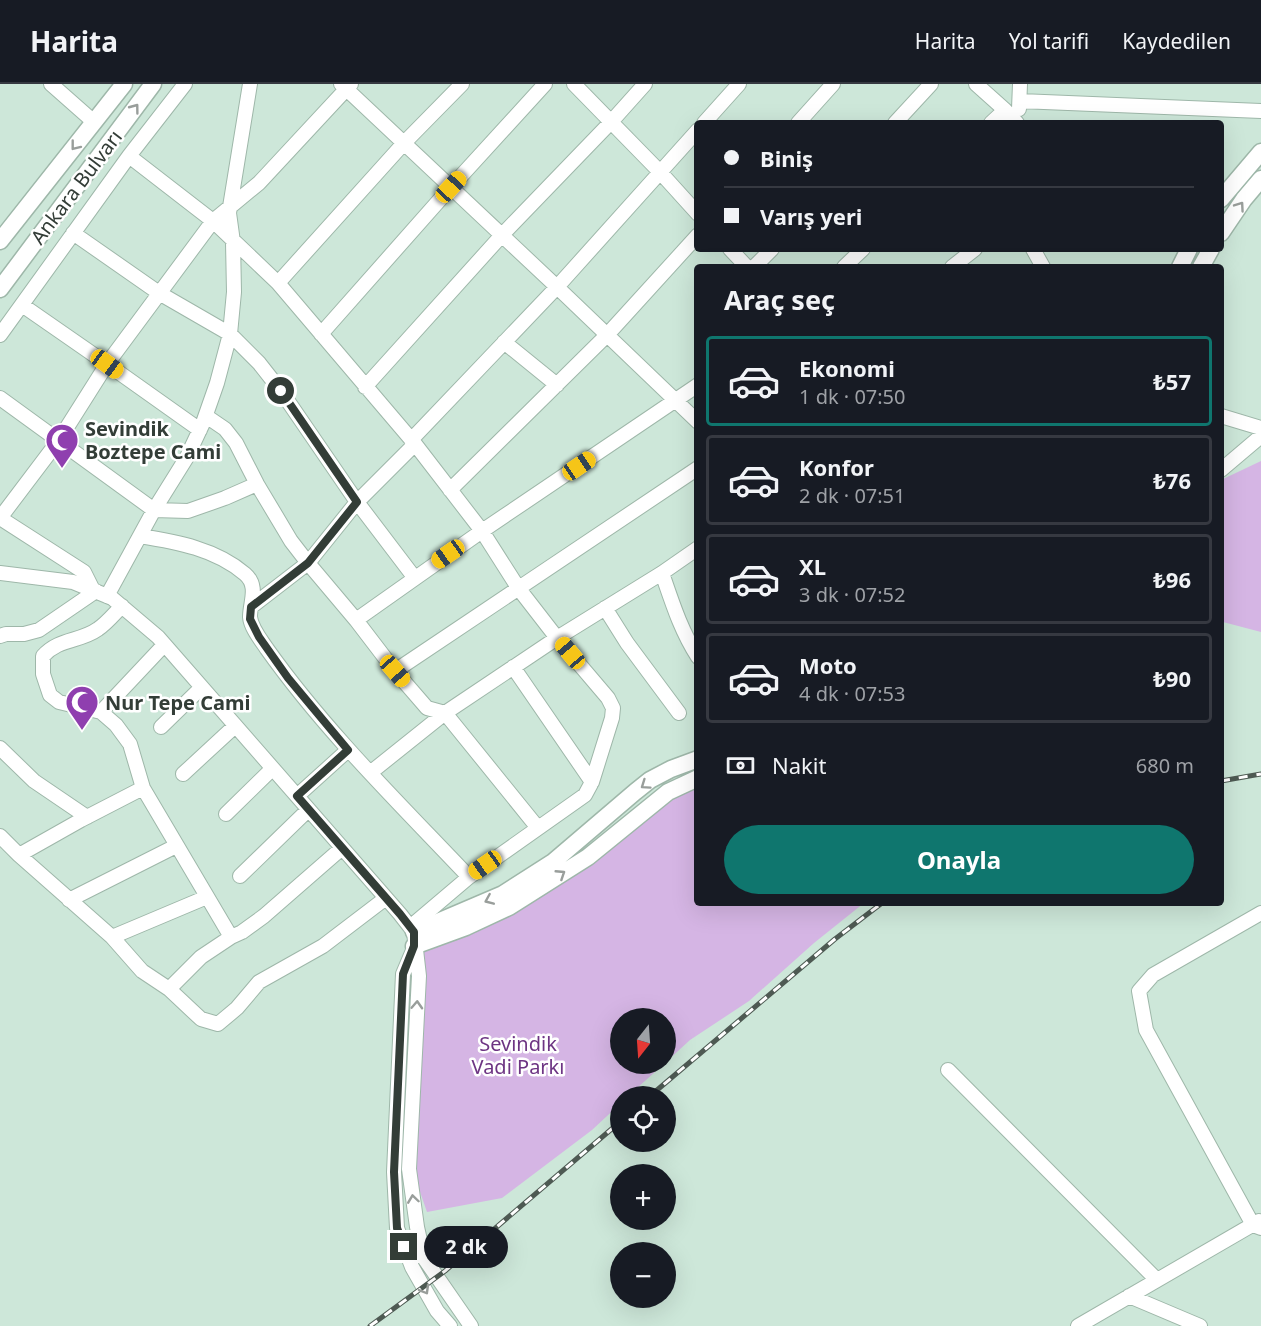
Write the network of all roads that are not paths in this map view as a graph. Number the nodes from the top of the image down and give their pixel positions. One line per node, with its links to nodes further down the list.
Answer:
1 (51, 84): 25 (street)
2 (124, 84): 25 (main road, Ankara Bulvarı)
3 (153, 84): 54 (main road, Ankara Bulvarı, one-way to 3)
4 (185, 84): 30 (street)
5 (250, 84): 35 (street)
6 (462, 84): 28 (street)
7 (545, 84): 34 (street)
8 (574, 84): 26 (street)
9 (645, 84): 26 (street)
10 (739, 84): 19 (street)
11 (834, 84): 20 (street)
12 (931, 84): 21 (street)
13 (976, 84): 17 (street)
14 (1020, 84): 16 (street)
15 (346, 86): 28 (street); 35 (street)
16 (1020, 101): 18 (street); 24 (street)
17 (1005, 110): 22 (street); 23 (street)
18 (1261, 111)
19 (707, 120)
20 (801, 120)
21 (898, 120)
22 (994, 120)
23 (1014, 120)
24 (1017, 120)
25 (94, 122): 42 (main road, Ankara Bulvarı, one-way to 42)
26 (611, 122): 31 (street); 40 (street)
27 (694, 134): 31 (street)
28 (404, 143): 34 (street); 52 (street)
29 (1261, 152): 33 (main road)
30 (129, 156): 37 (street); 39 (street)
31 (660, 172): 36 (street); 53 (street)
32 (1261, 179): 38 (main road, one-way to 32)
33 (1229, 181)
34 (451, 187): 40 (street); 58 (street)
35 (230, 207): 37 (street); 43 (street)
36 (694, 210)
37 (213, 221): 43 (street); 55 (street)
38 (1224, 229)
39 (73, 233): 55 (street); 56 (street)
40 (502, 235): 53 (street); 64 (street)
41 (694, 240): 60 (street)
42 (0, 241)
43 (233, 242): 52 (street); 57 (street)
44 (733, 252): 48 (street)
45 (769, 252): 49 (street)
46 (860, 252): 50 (street)
47 (971, 252): 51 (street)
48 (744, 264)
49 (757, 264)
50 (847, 264)
51 (956, 264)
52 (278, 284): 58 (street)
53 (556, 287): 60 (street); 61 (street)
54 (0, 289)
55 (159, 293): 57 (street); 62 (street)
56 (22, 305): 59 (street); 62 (street)
57 (230, 334): 68 (street); 80 (street)
58 (321, 334): 64 (street)
59 (0, 335)
60 (607, 335): 63 (street); 67 (street)
61 (504, 342): 63 (street); 75 (street)
62 (107, 364): 72 (street); 74 (street)
63 (557, 385): 79 (street)
64 (365, 387): 75 (street)
65 (694, 388): 67 (street)
66 (0, 398): 74 (street)
67 (676, 400): 70 (street); 83 (street)
68 (206, 416): 72 (street); 78 (street)
69 (1224, 417): 71 (street)
70 (694, 418)
71 (1261, 428)
72 (200, 430): 81 (street)
73 (1261, 436): 76 (street)
74 (59, 440): 81 (street); 82 (street)
75 (413, 442): 79 (street); 80 (street)
76 (1224, 467)
77 (694, 471): 90 (street)
78 (257, 483): 81 (street); 86 (street)
79 (450, 490): 83 (street)
80 (357, 502): 86 (street); 89 (street)
81 (154, 510): 84 (street)
82 (0, 518): 91 (street)
83 (482, 531): 89 (street); 90 (street)
84 (140, 536): 91 (street); 93 (street)
85 (694, 551): 88 (street)
86 (308, 563): 93 (street); 95 (street)
87 (0, 573): 91 (street)
88 (662, 573): 94 (street); 99 (street)
89 (414, 577): 95 (street)
90 (519, 589): 97 (street); 101 (street)
91 (99, 592): 92 (street); 96 (street)
92 (122, 606): 98 (street); 103 (street)
93 (251, 607): 109 (street)
94 (605, 608): 97 (street); 105 (street)
95 (356, 620): 101 (street)
96 (0, 636)
97 (557, 638): 100 (street); 115 (street)
98 (164, 645): 102 (street); 103 (street)
99 (694, 651)
100 (513, 667): 104 (street); 115 (street)
101 (395, 671): 104 (street)
102 (201, 688): 106 (street); 107 (street)
103 (101, 712): 116 (street)
104 (445, 713): 112 (street); 121 (street)
105 (679, 713)
106 (235, 726): 111 (street); 113 (street)
107 (161, 727)
108 (0, 748): 120 (street)
109 (348, 750): 112 (street); 117 (street)
110 (694, 760): 132 (main road, one-way to 132)
111 (272, 769): 117 (street); 119 (street)
112 (370, 773): 127 (street)
113 (183, 774)
114 (694, 779): 132 (main road, one-way to 114)
115 (592, 782): 121 (street)
116 (143, 788): 120 (street); 123 (street)
117 (297, 796): 118 (street)
118 (308, 810): 124 (street); 126 (street)
119 (226, 814)
120 (87, 817): 125 (street)
121 (538, 828): 127 (street)
122 (0, 836): 125 (street)
123 (176, 846): 128 (street); 130 (street)
124 (342, 848): 129 (street); 134 (street)
125 (19, 855): 130 (street)
126 (240, 876)
127 (469, 877): 132 (street)
128 (207, 897): 133 (street); 134 (street)
129 (386, 898): 132 (street); 135 (street)
130 (69, 900): 133 (street)
131 (1261, 913): 137 (street)
132 (413, 935): 140 (street, one-way to 140); 141 (street, one-way to 132)
133 (112, 937): 135 (street)
134 (231, 937): 135 (street)
135 (170, 989)
136 (948, 1070): 138 (street)
137 (1258, 1224): 138 (street)
138 (1157, 1280): 139 (street)
139 (1129, 1296): 142 (street); 143 (street)
140 (450, 1326)
141 (471, 1326)
142 (1078, 1326)
143 (1200, 1326)

